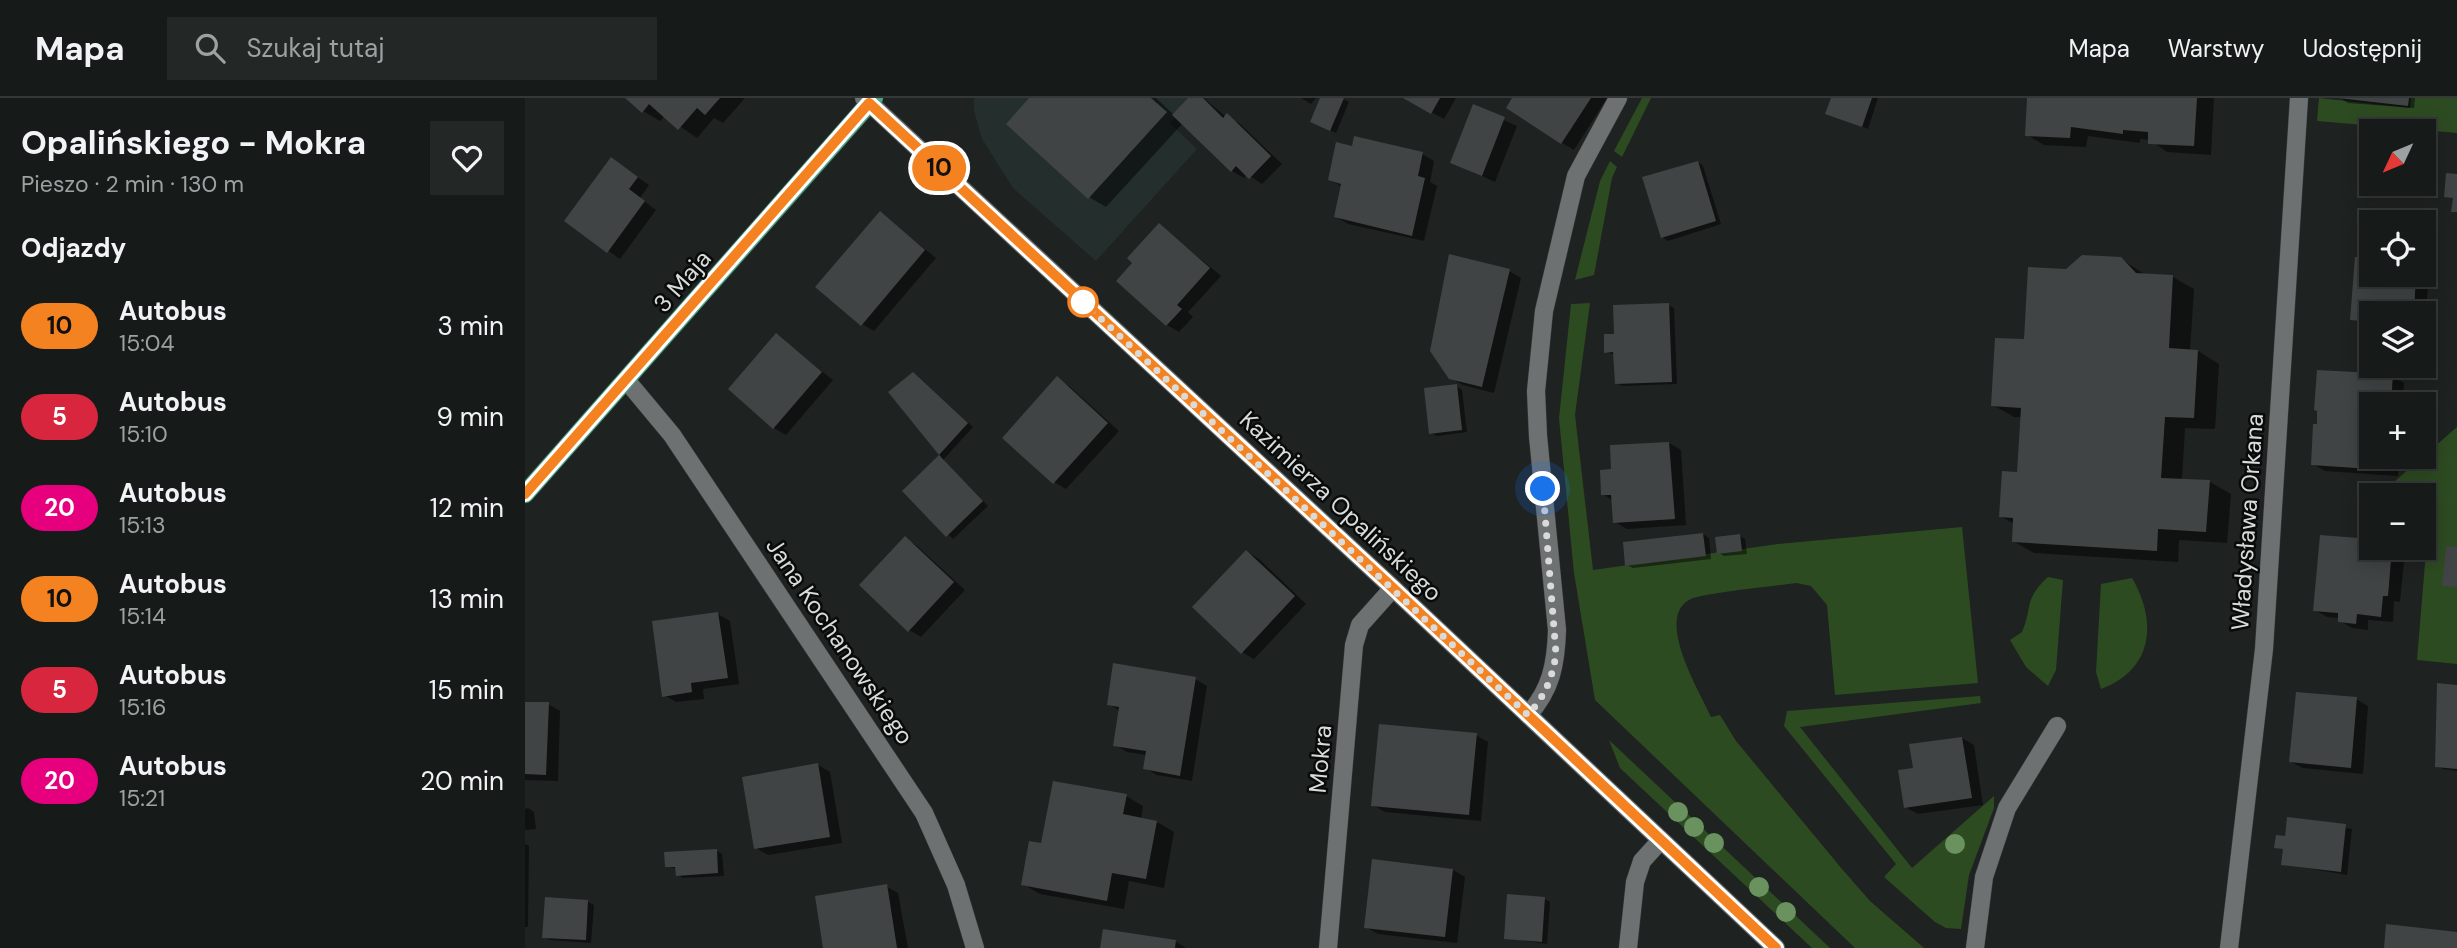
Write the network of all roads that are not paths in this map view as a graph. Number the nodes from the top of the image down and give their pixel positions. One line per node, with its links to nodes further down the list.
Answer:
1 (1618, 98): 7 (street)
2 (2299, 98): 15 (street, Władysława Orkana)
3 (869, 100): 4 (main road, 3 Maja); 6 (street, Kazimierza Opalińskiego)
4 (627, 381): 5 (main road, 3 Maja); 10 (street, Jana Kochanowskiego)
5 (525, 494)
6 (1393, 588): 7 (street, Kazimierza Opalińskiego); 11 (street, Mokra)
7 (1528, 715): 9 (street, Kazimierza Opalińskiego)
8 (2057, 726): 14 (street)
9 (1661, 840): 12 (street); 13 (street, Kazimierza Opalińskiego)
10 (975, 948)
11 (1328, 948)
12 (1628, 948)
13 (1776, 948)
14 (1976, 948)
15 (2229, 948)

